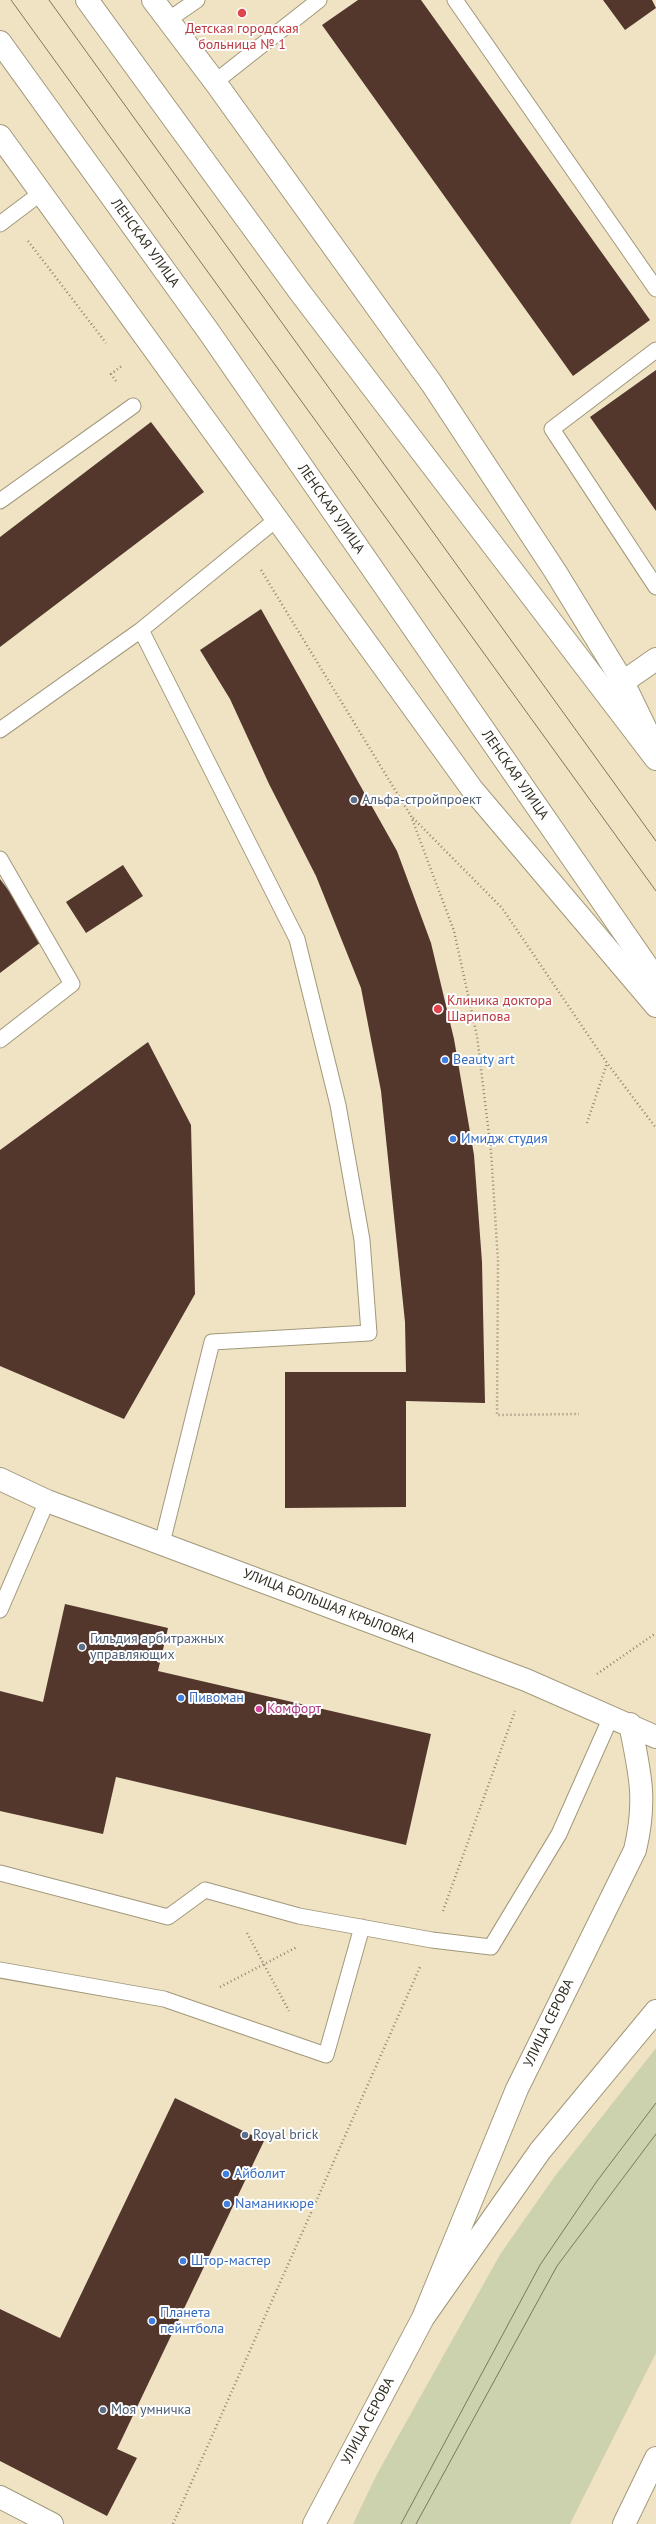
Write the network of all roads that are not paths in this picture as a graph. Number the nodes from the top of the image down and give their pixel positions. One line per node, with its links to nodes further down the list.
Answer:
1 (87, 0): 23 (main road)
2 (153, 0): 6 (main road)
3 (197, 0): 6 (lane)
4 (319, 0): 8 (lane)
5 (455, 0): 12 (lane)
6 (168, 20): 8 (main road)
7 (0, 42): 25 (main road, ЛЕНСКАЯ УЛИЦА)
8 (215, 82): 20 (main road)
9 (0, 136): 10 (main road)
10 (41, 193): 11 (lane); 16 (main road)
11 (5, 221)
12 (656, 289)
13 (656, 350): 17 (lane)
14 (133, 406): 15 (lane)
15 (0, 501)
16 (277, 519): 18 (lane); 26 (main road)
17 (656, 587)
18 (141, 630): 21 (lane); 30 (lane)
19 (656, 659): 20 (main road)
20 (623, 682): 22 (main road)
21 (0, 730)
22 (656, 750)
23 (656, 759)
24 (0, 859): 27 (lane)
25 (656, 979)
26 (656, 1006)
27 (0, 1040)
28 (0, 1479): 29 (main road, УЛИЦА БОЛЬШАЯ КРЫЛОВКА)
29 (47, 1501): 30 (main road, УЛИЦА БОЛЬШАЯ КРЫЛОВКА); 31 (lane)
30 (162, 1543): 32 (main road, УЛИЦА БОЛЬШАЯ КРЫЛОВКА)
31 (0, 1610)
32 (621, 1721): 33 (main road, УЛИЦА БОЛЬШАЯ КРЫЛОВКА); 35 (lane); 38 (main road, УЛИЦА СЕРОВА)
33 (656, 1737)
34 (0, 1873): 35 (lane)
35 (362, 1927): 36 (lane)
36 (0, 1970)
37 (656, 2011): 38 (main road, УЛИЦА СЕРОВА)
38 (422, 2318): 42 (main road, УЛИЦА СЕРОВА)
39 (656, 2458): 43 (main road)
40 (0, 2497): 41 (main road)
41 (52, 2524)
42 (314, 2524)
43 (624, 2524)

